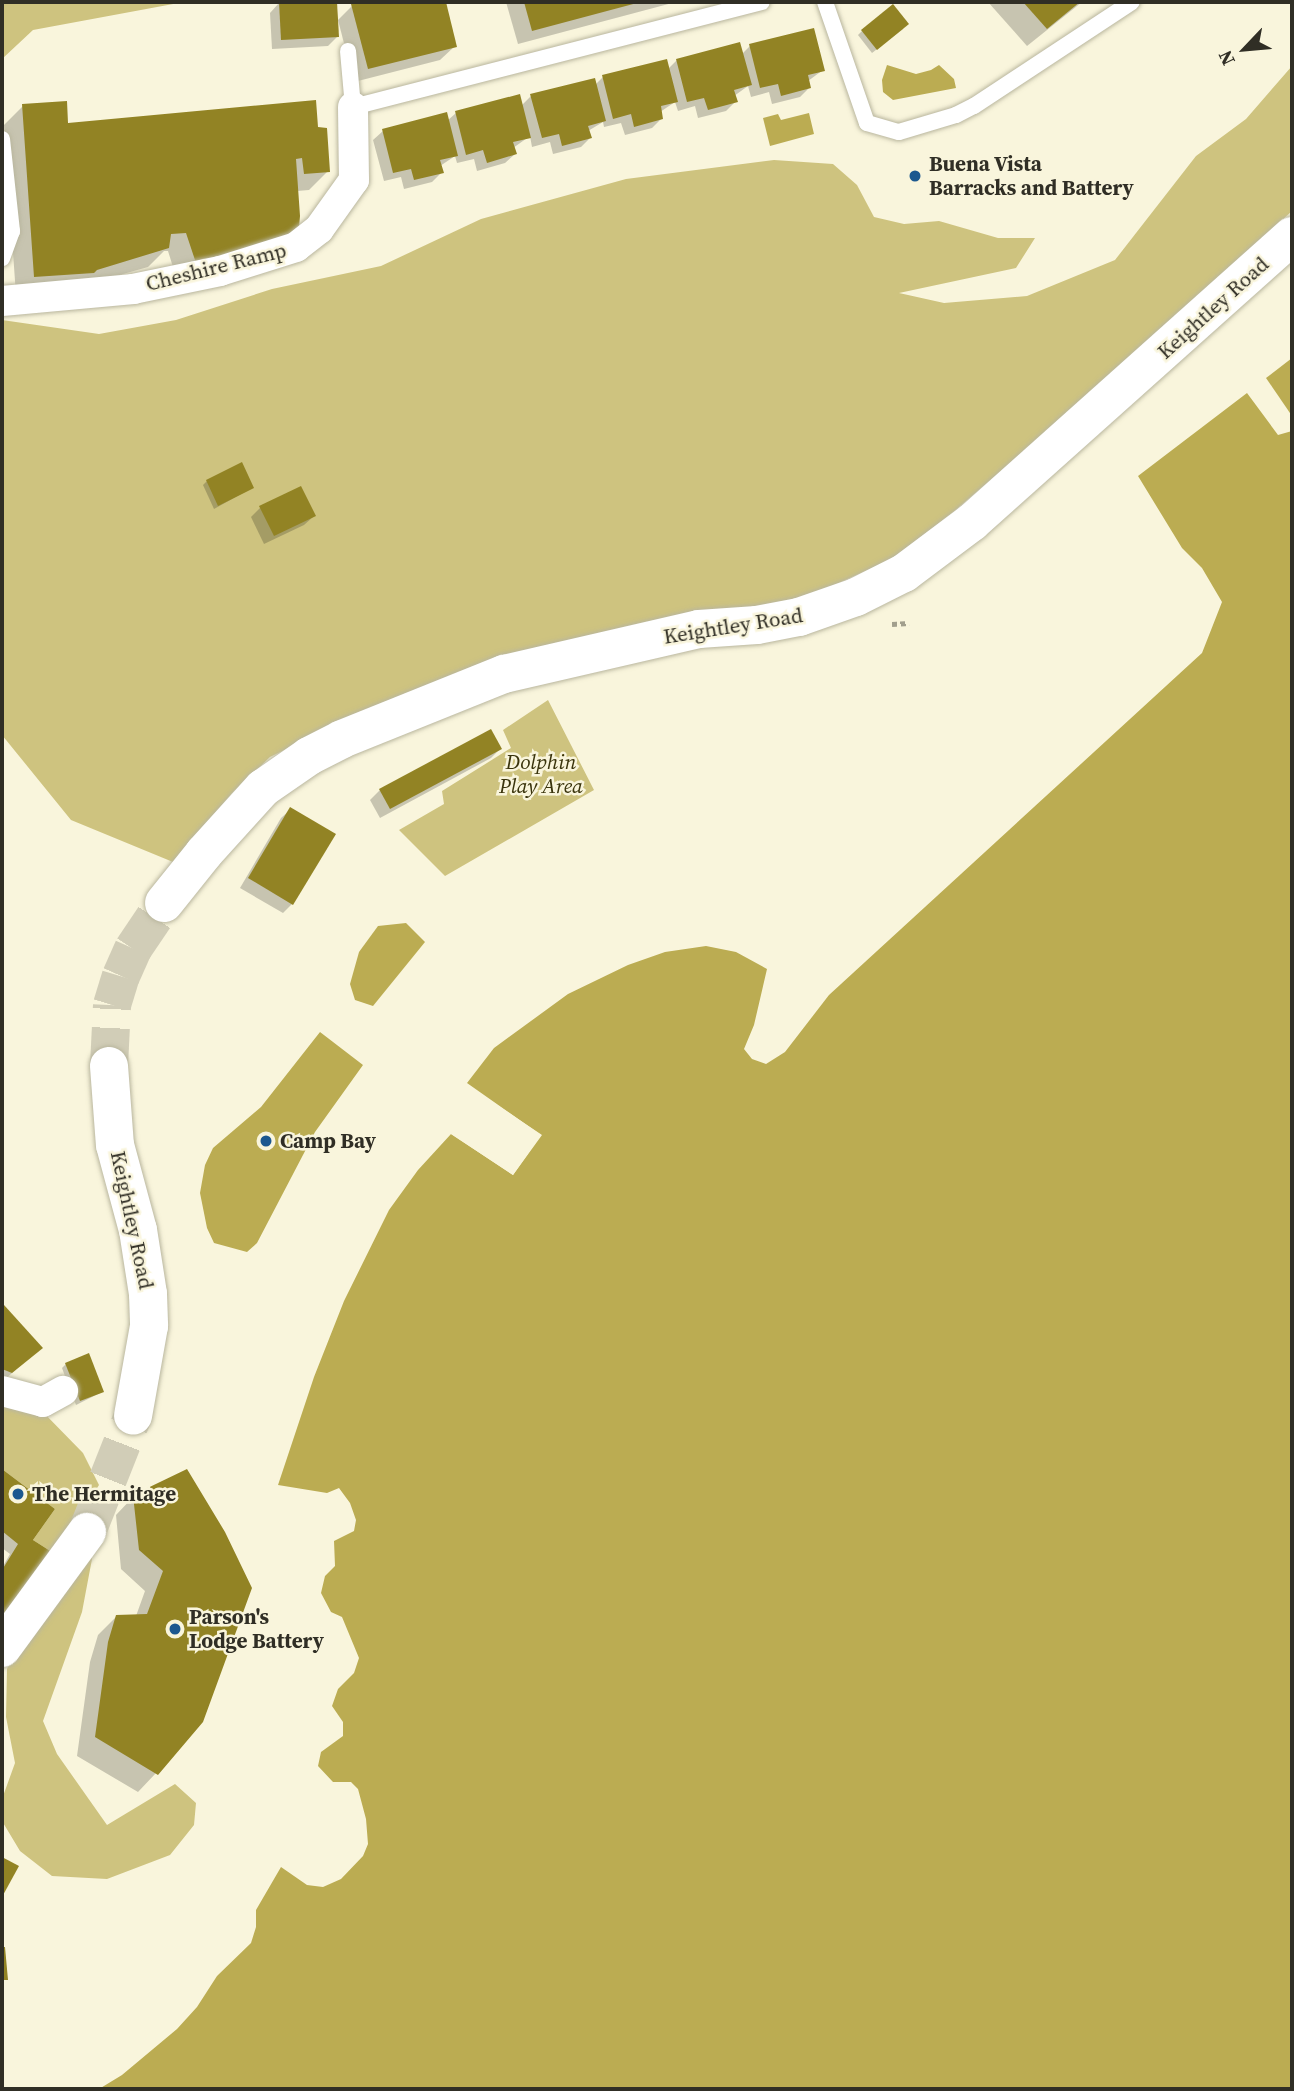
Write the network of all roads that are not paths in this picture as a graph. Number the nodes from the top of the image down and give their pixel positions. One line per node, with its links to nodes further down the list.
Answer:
1 (762, 2): 5 (lane)
2 (825, 2): 3 (lane)
3 (1132, 2)
4 (348, 51): 5 (lane, Cheshire Ramp)
5 (353, 107): 9 (street, Cheshire Ramp)
6 (2, 139): 8 (lane)
7 (1292, 236): 10 (main road, Keightley Road)
8 (2, 258)
9 (2, 301)
10 (164, 903)
11 (109, 1066): 14 (main road, Keightley Road)
12 (2, 1391): 13 (street)
13 (63, 1391)
14 (133, 1416)
15 (87, 1532): 16 (main road)
16 (2, 1648)

